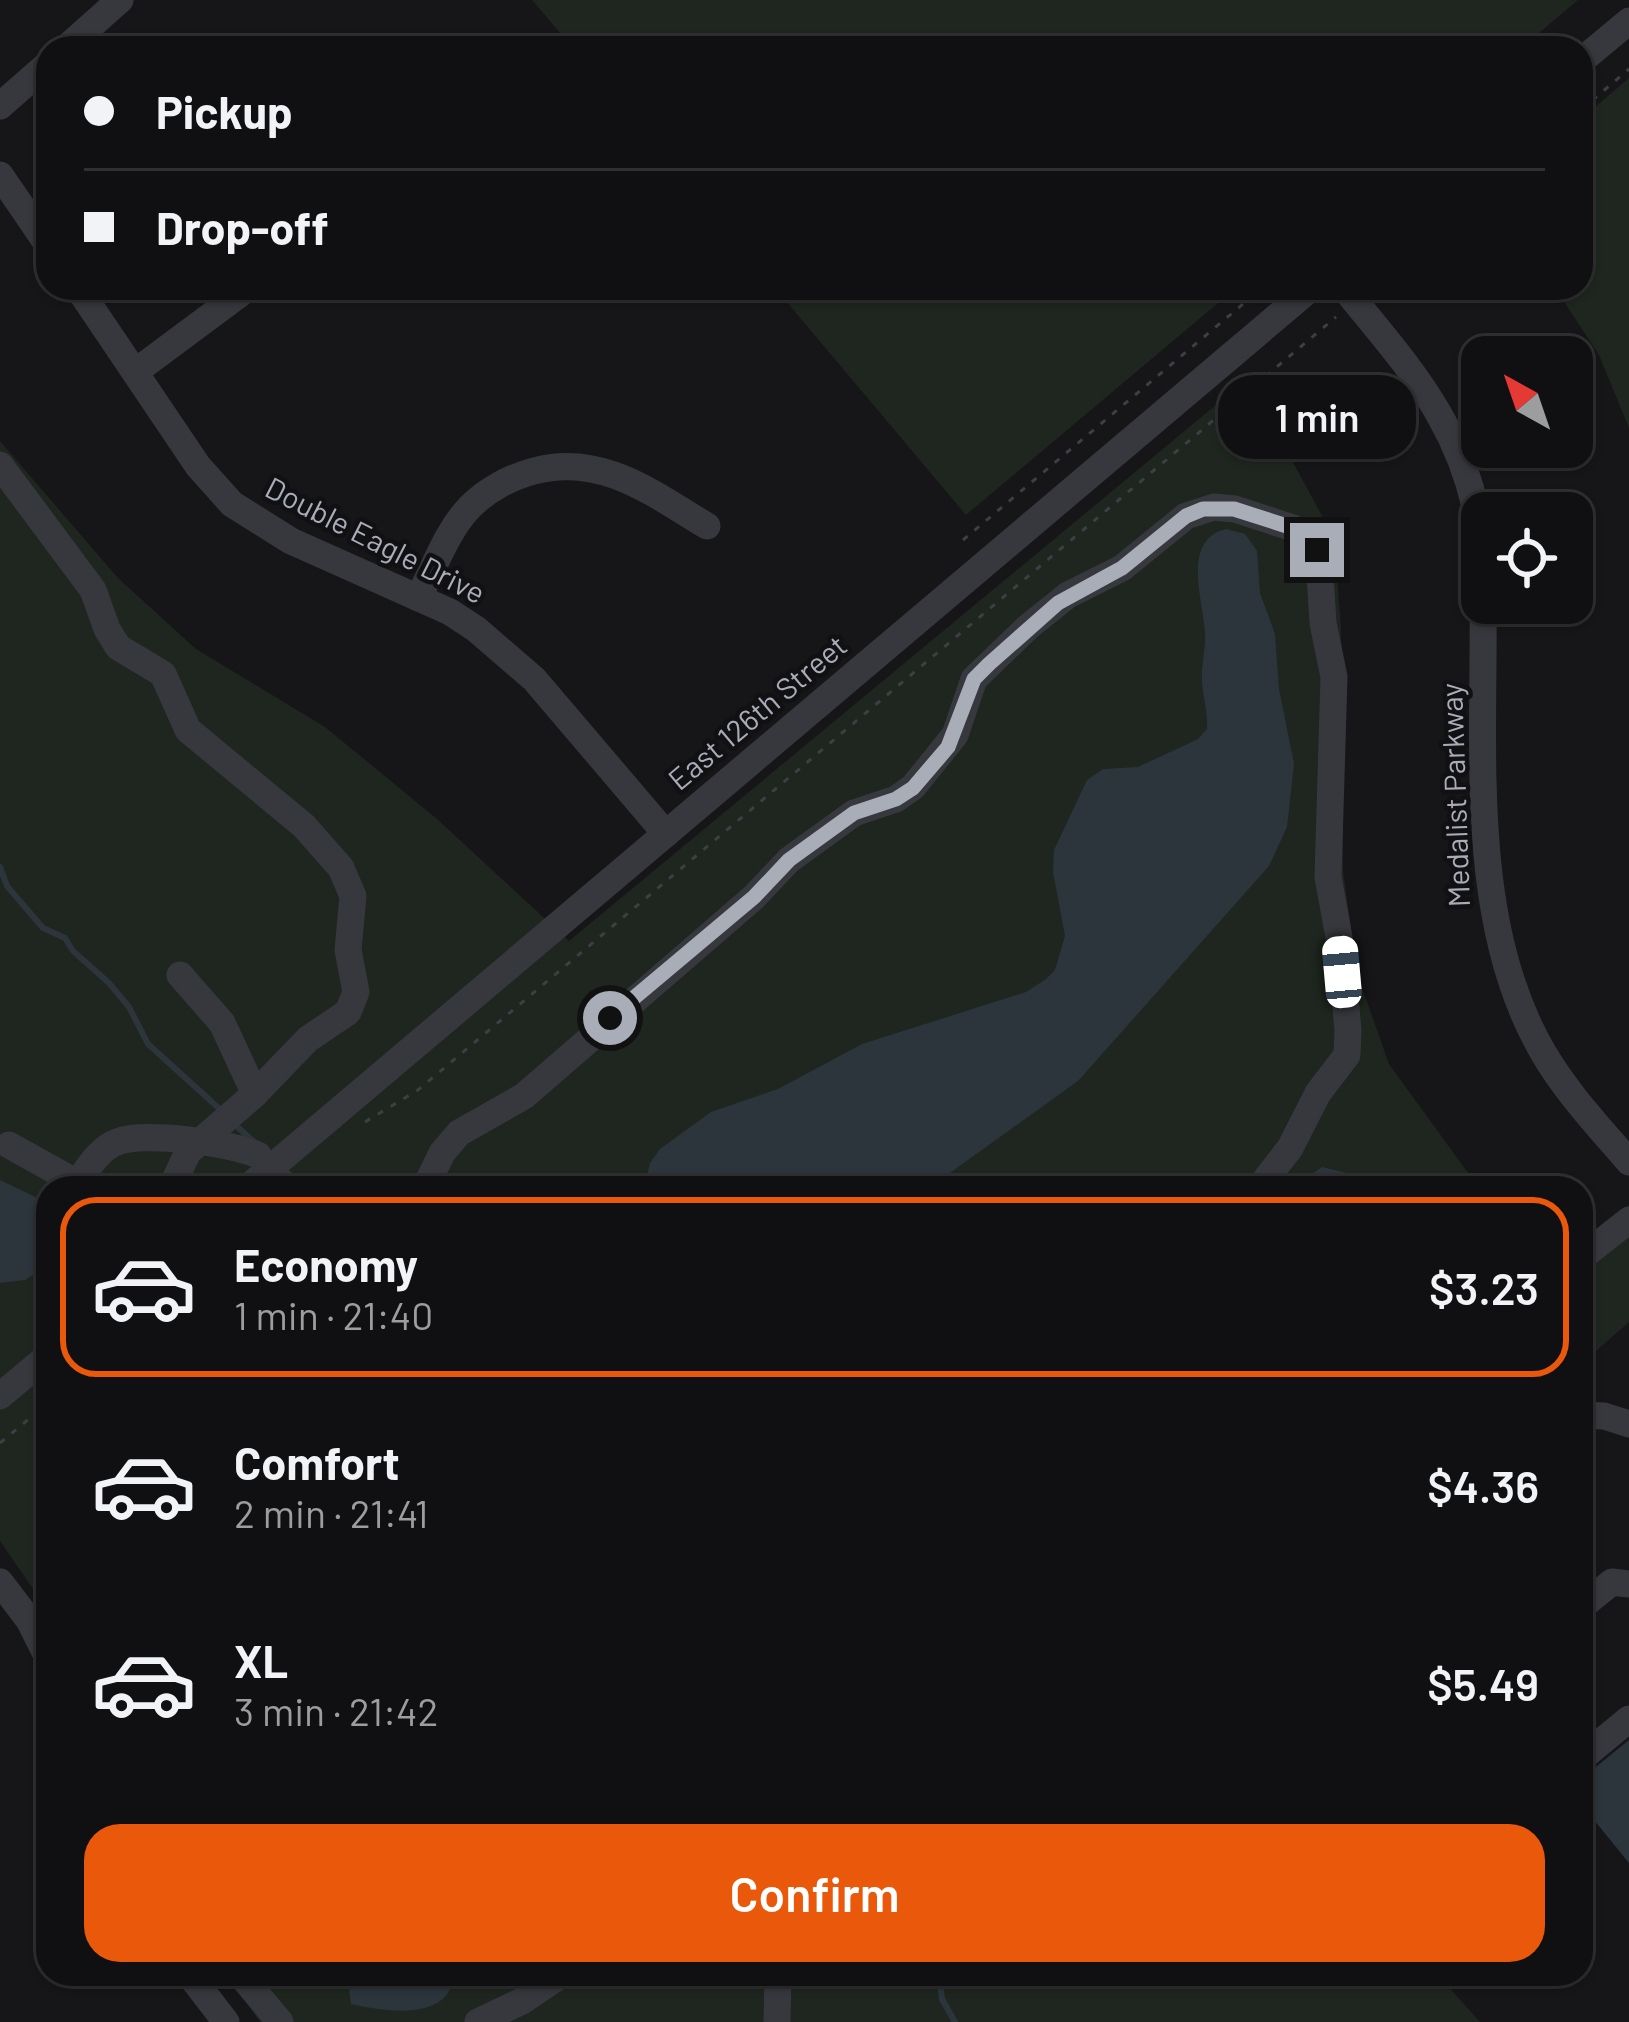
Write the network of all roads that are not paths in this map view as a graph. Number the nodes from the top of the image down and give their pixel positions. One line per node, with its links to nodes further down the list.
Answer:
1 (120, 0): 3 (street)
2 (1629, 20): 4 (street)
3 (80, 36)
4 (1593, 51)
5 (36, 74): 6 (street)
6 (0, 106)
7 (0, 176): 8 (street)
8 (36, 227)
9 (86, 300): 13 (street, Double Eagle Drive)
10 (232, 300): 13 (street)
11 (1297, 300): 19 (street, East 126th Street)
12 (1355, 300): 15 (street)
13 (135, 372): 17 (street, Double Eagle Drive)
14 (0, 466): 21 (street)
15 (1473, 492)
16 (707, 526): 17 (street)
17 (418, 598): 19 (street, Double Eagle Drive)
18 (1483, 624): 25 (street, Medalist Parkway)
19 (666, 834): 29 (street, East 126th Street, bridge)
20 (180, 975): 21 (street)
21 (237, 1109): 22 (street)
22 (197, 1143): 24 (street); 27 (street); 28 (street)
23 (9, 1145): 26 (street)
24 (258, 1155)
25 (1629, 1162)
26 (66, 1176)
27 (87, 1176)
28 (176, 1176)
29 (261, 1176)
30 (431, 1176): 31 (street)
31 (1268, 1176)
32 (1629, 1220): 33 (street)
33 (1593, 1248)
34 (36, 1365): 35 (street)
35 (0, 1396)
36 (1593, 1416): 37 (street)
37 (1629, 1424)
38 (0, 1582): 41 (street)
39 (1629, 1585): 40 (street)
40 (1593, 1597)
41 (36, 1636)
42 (1629, 1719): 43 (street)
43 (1593, 1749)
44 (198, 1986): 48 (street)
45 (250, 1986): 49 (street)
46 (544, 1986): 50 (street)
47 (778, 1986): 51 (street)
48 (226, 2022)
49 (280, 2022)
50 (478, 2022)
51 (777, 2022)

